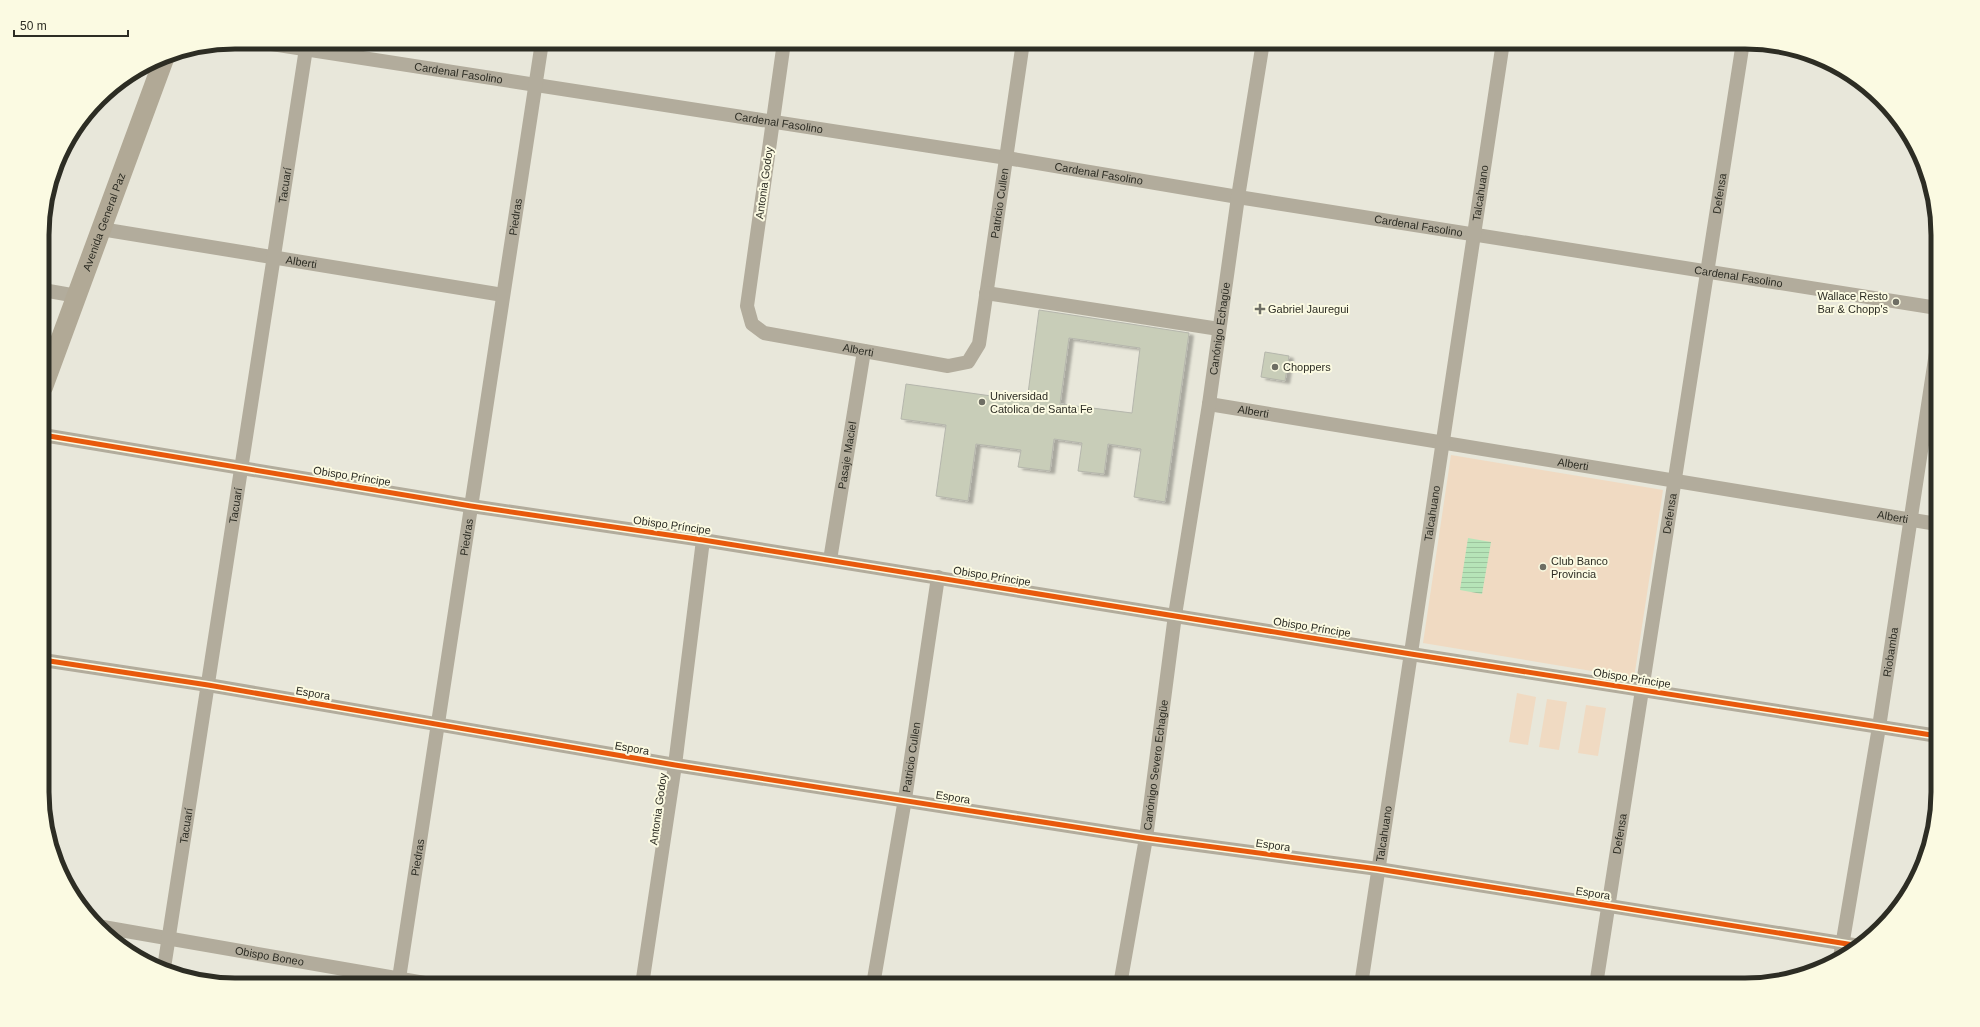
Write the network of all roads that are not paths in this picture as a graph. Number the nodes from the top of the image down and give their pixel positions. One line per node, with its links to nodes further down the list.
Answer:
1 (306, 49): 16 (street, Tacuarí)
2 (324, 49): 10 (street, Cardenal Fasolino)
3 (541, 49): 10 (street, Piedras)
4 (783, 49): 11 (street, Antonia Godoy)
5 (1022, 49): 12 (street, Patricio Cullen)
6 (1262, 49): 13 (street, Canónigo Echagüe)
7 (1502, 49): 15 (street, Talcahuano)
8 (1742, 49): 17 (street, Defensa)
9 (162, 64): 14 (main road, Avenida General Paz)
10 (535, 85): 11 (street, Cardenal Fasolino); 20 (street, Piedras)
11 (772, 123): 12 (street, Cardenal Fasolino); 23 (street, Antonia Godoy)
12 (1007, 158): 13 (street, Cardenal Fasolino); 19 (street, Patricio Cullen)
13 (1238, 197): 15 (street, Cardenal Fasolino); 24 (street, Canónigo Echagüe)
14 (101, 229): 16 (street, Alberti); 21 (main road, Avenida General Paz)
15 (1474, 235): 17 (street, Cardenal Fasolino); 31 (street, Talcahuano)
16 (274, 258): 20 (street, Alberti); 32 (street, Tacuarí)
17 (1708, 272): 22 (street, Cardenal Fasolino); 33 (street, Defensa)
18 (49, 291): 21 (street)
19 (986, 293): 24 (street); 26 (street, Patricio Cullen)
20 (503, 295): 34 (street, Piedras)
21 (77, 296): 27 (main road, Avenida General Paz)
22 (1931, 307)
23 (752, 324): 25 (street, Alberti)
24 (1219, 329): 29 (street, Canónigo Echagüe)
25 (864, 351): 26 (street, Alberti); 38 (street, Pasaje Maciel)
26 (968, 362)
27 (49, 371)
28 (1931, 383): 35 (street, Riobamba)
29 (1209, 404): 31 (street, Alberti); 40 (street, Canónigo Echagüe)
30 (49, 436): 32 (street, Obispo Príncipe)
31 (1442, 444): 33 (street, Alberti); 41 (street, Talcahuano)
32 (241, 468): 34 (street, Obispo Príncipe); 43 (street, Tacuarí)
33 (1676, 480): 35 (street, Alberti); 44 (street, Defensa)
34 (471, 506): 37 (street, Obispo Príncipe); 45 (street, Piedras)
35 (1909, 520): 36 (street, Alberti); 46 (street, Riobamba)
36 (1931, 523)
37 (703, 540): 38 (street, Obispo Príncipe); 48 (street, Antonia Godoy)
38 (830, 560): 39 (street, Obispo Príncipe)
39 (938, 577): 40 (street, Obispo Príncipe); 49 (street, Patricio Cullen)
40 (1175, 615): 41 (street, Obispo Príncipe); 50 (street, Canónigo Severo Echagüe)
41 (1411, 654): 44 (street, Obispo Príncipe); 51 (street, Talcahuano)
42 (49, 661): 43 (street, Espora)
43 (208, 686): 45 (street, Espora); 54 (street, Tacuarí)
44 (1643, 690): 46 (street, Obispo Príncipe); 52 (street, Defensa)
45 (438, 725): 48 (street, Espora); 60 (street, Piedras)
46 (1879, 727): 47 (street, Obispo Príncipe); 55 (street, Riobamba)
47 (1931, 735)
48 (675, 765): 49 (street, Espora); 61 (street, Antonia Godoy)
49 (905, 800): 50 (street, Espora); 62 (street, Patricio Cullen)
50 (1146, 838): 51 (street, Espora); 63 (street, Canónigo Severo Echagüe)
51 (1378, 869): 52 (street, Espora); 64 (street, Talcahuano)
52 (1608, 906): 55 (street, Espora); 65 (street, Defensa)
53 (107, 928): 54 (street, Obispo Boneo)
54 (169, 937): 58 (street, Tacuarí); 59 (street, Obispo Boneo)
55 (1843, 943): 56 (street, Espora); 57 (street, Riobamba)
56 (1852, 945)
57 (1841, 951)
58 (165, 964)
59 (379, 978)
60 (400, 978)
61 (643, 978)
62 (874, 978)
63 (1121, 978)
64 (1361, 978)
65 (1597, 978)

